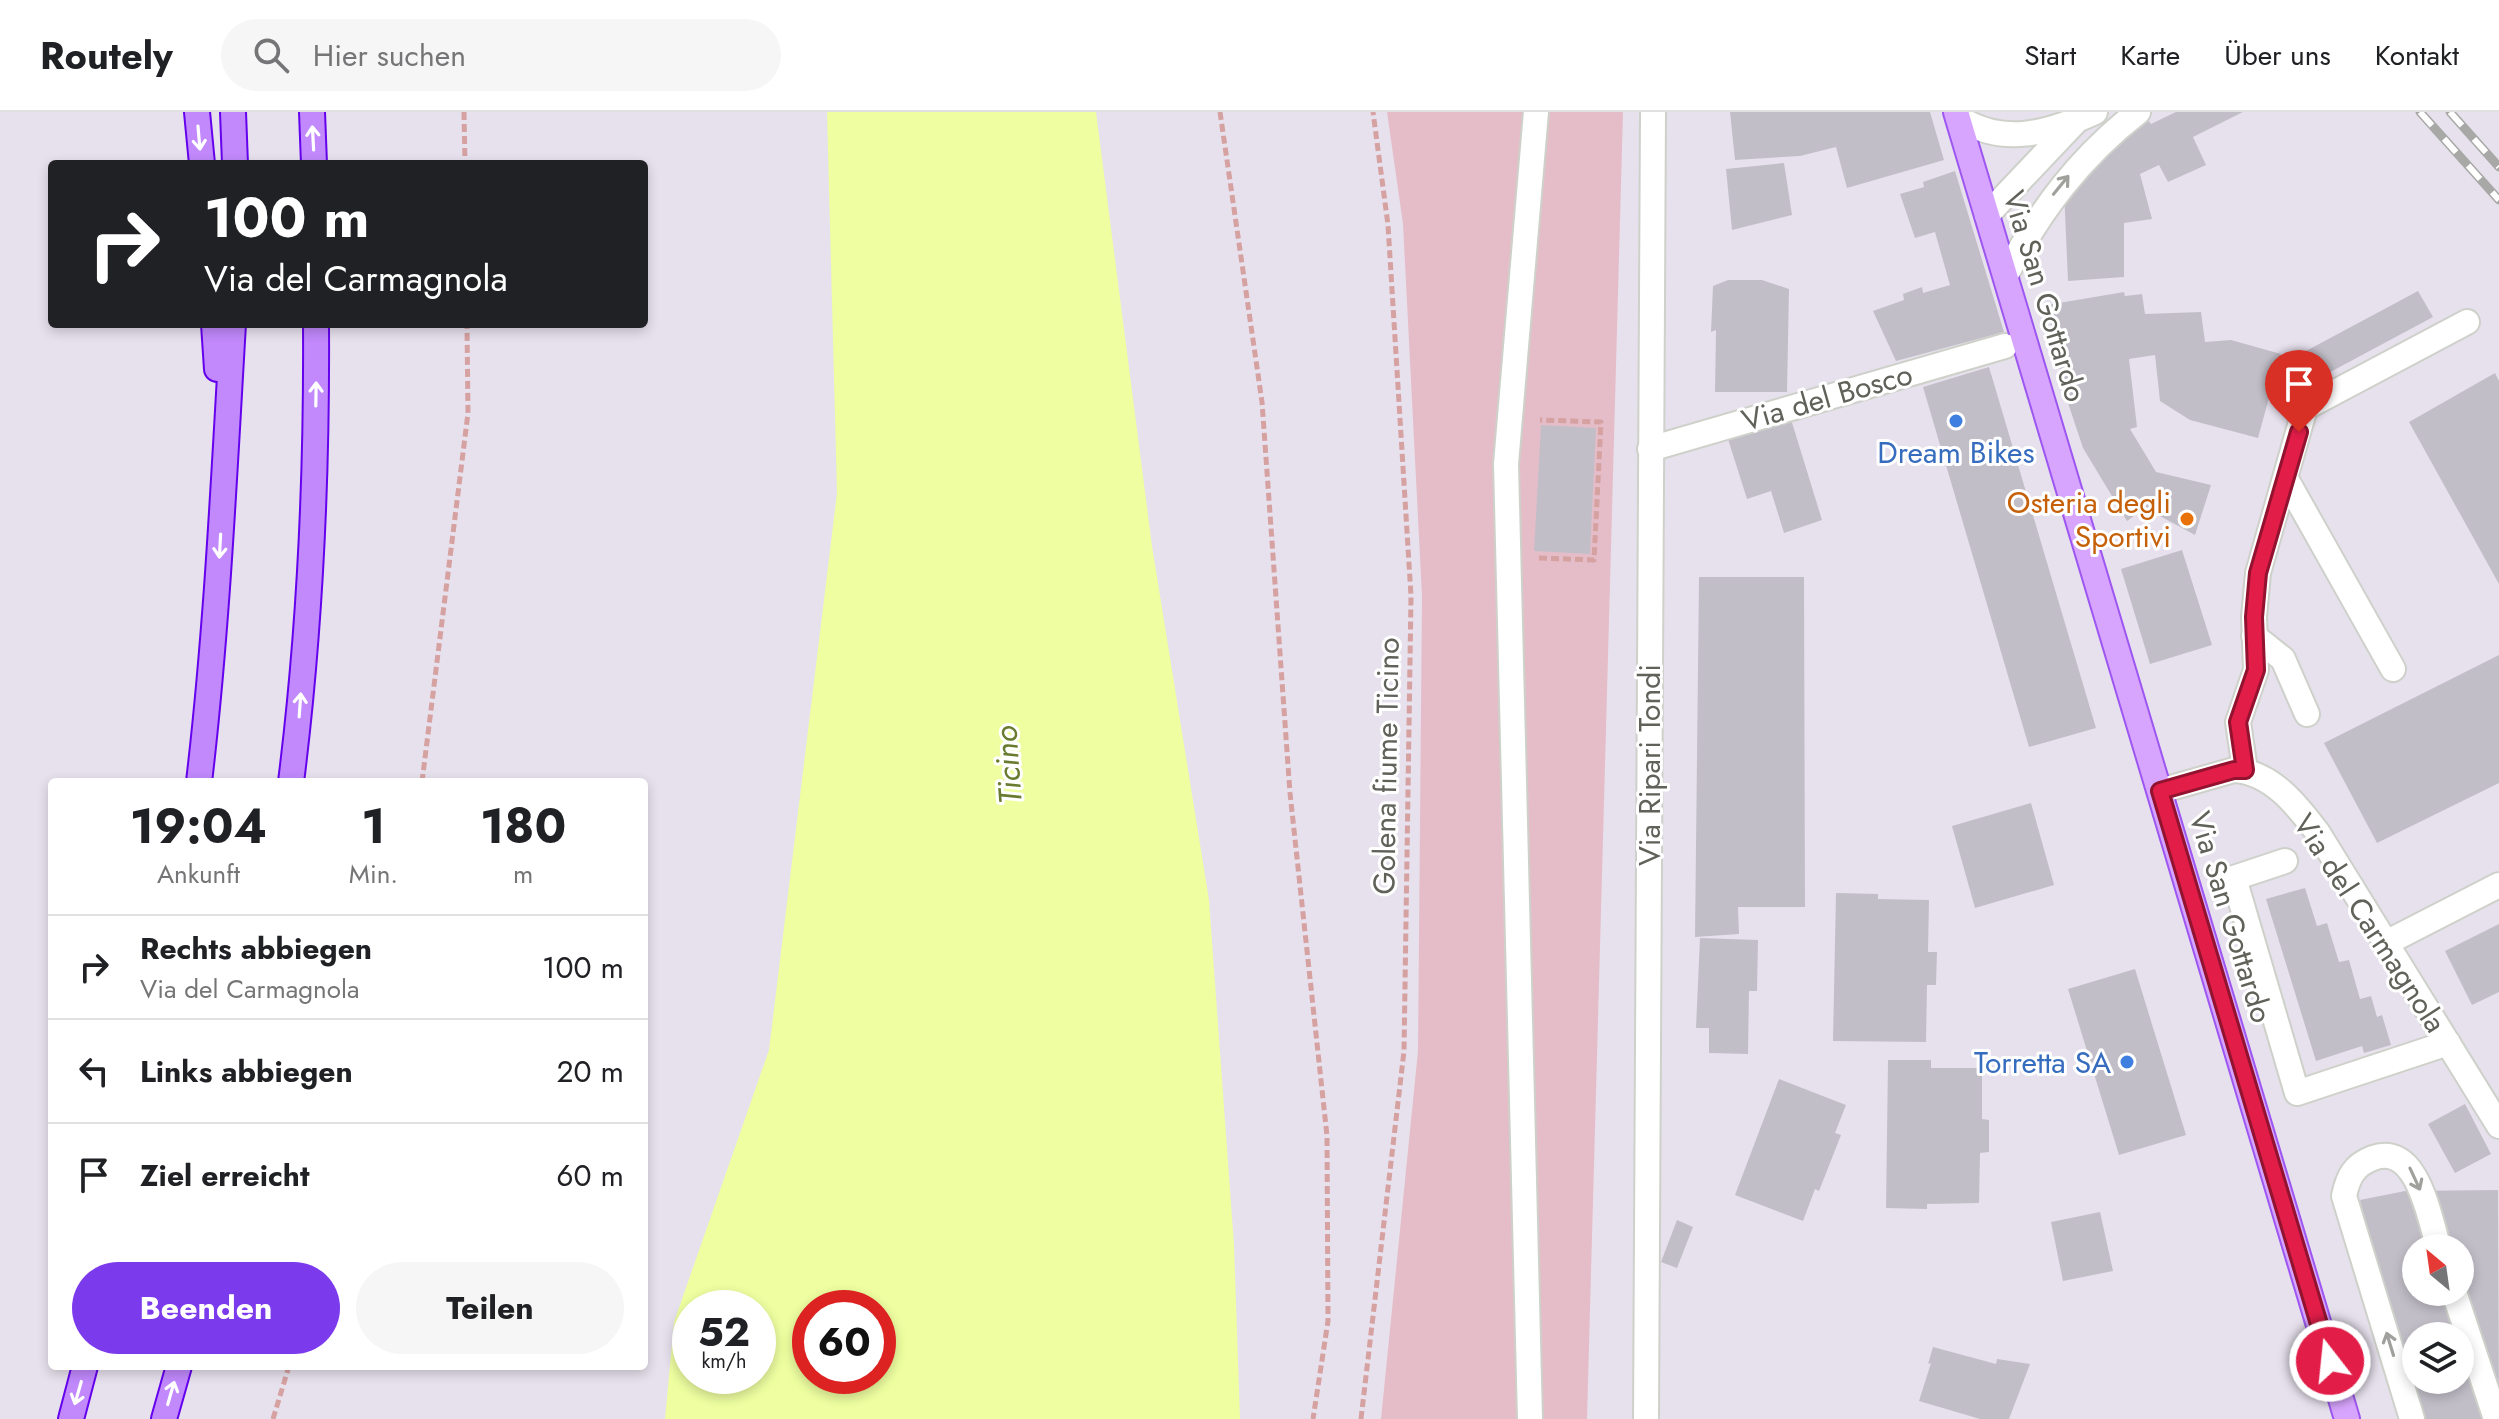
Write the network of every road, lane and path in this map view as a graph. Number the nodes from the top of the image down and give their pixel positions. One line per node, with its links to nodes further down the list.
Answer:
1 (197, 112): 12 (highway, one-way to 12)
2 (233, 112): 13 (highway)
3 (312, 112): 14 (highway, one-way to 3)
4 (464, 112): 15 (path)
5 (1220, 112): 51 (path)
6 (1373, 112): 52 (path, Golena fiume Ticino)
7 (1536, 112): 47 (street)
8 (1653, 112): 25 (street, Via Ripari Tondi)
9 (2138, 112): 17 (street, one-way to 9)
10 (1957, 115): 11 (street); 16 (main road, Via San Gottardo)
11 (2086, 116): 16 (street)
12 (202, 160)
13 (235, 160)
14 (314, 160)
15 (465, 160)
16 (1987, 215): 17 (main road, Via San Gottardo)
17 (2006, 275): 36 (main road, Via San Gottardo)
18 (2467, 322): 27 (street)
19 (214, 328): 26 (highway)
20 (233, 328): 26 (highway)
21 (316, 328): 34 (highway, one-way to 21)
22 (467, 328): 35 (path)
23 (2005, 346): 25 (street, Via del Bosco)
24 (1534, 419): 28 (path)
25 (1650, 449): 53 (street, Via Ripari Tondi)
26 (224, 468): 33 (highway, one-way to 33)
27 (2286, 479): 29 (street); 30 (street)
28 (1526, 557)
29 (2254, 636): 31 (street); 32 (street)
30 (2393, 669)
31 (2307, 714)
32 (2245, 770): 36 (street); 39 (street, Via del Carmagnola)
33 (199, 778)
34 (291, 778)
35 (422, 778)
36 (2160, 791): 54 (main road, Via San Gottardo)
37 (2285, 861): 40 (street)
38 (2499, 885): 39 (street)
39 (2386, 943): 40 (street, Via del Carmagnola)
40 (2448, 1043): 41 (street, Via del Carmagnola)
41 (2499, 1126)
42 (2434, 1234): 55 (street, one-way to 42)
43 (2459, 1306): 56 (street)
44 (84, 1370): 48 (highway, one-way to 48)
45 (178, 1370): 49 (highway, one-way to 45)
46 (288, 1370): 50 (path)
47 (1529, 1418)
48 (71, 1419)
49 (164, 1419)
50 (273, 1419)
51 (1313, 1419)
52 (1361, 1419)
53 (1646, 1419)
54 (2347, 1419)
55 (2412, 1419)
56 (2496, 1419)

